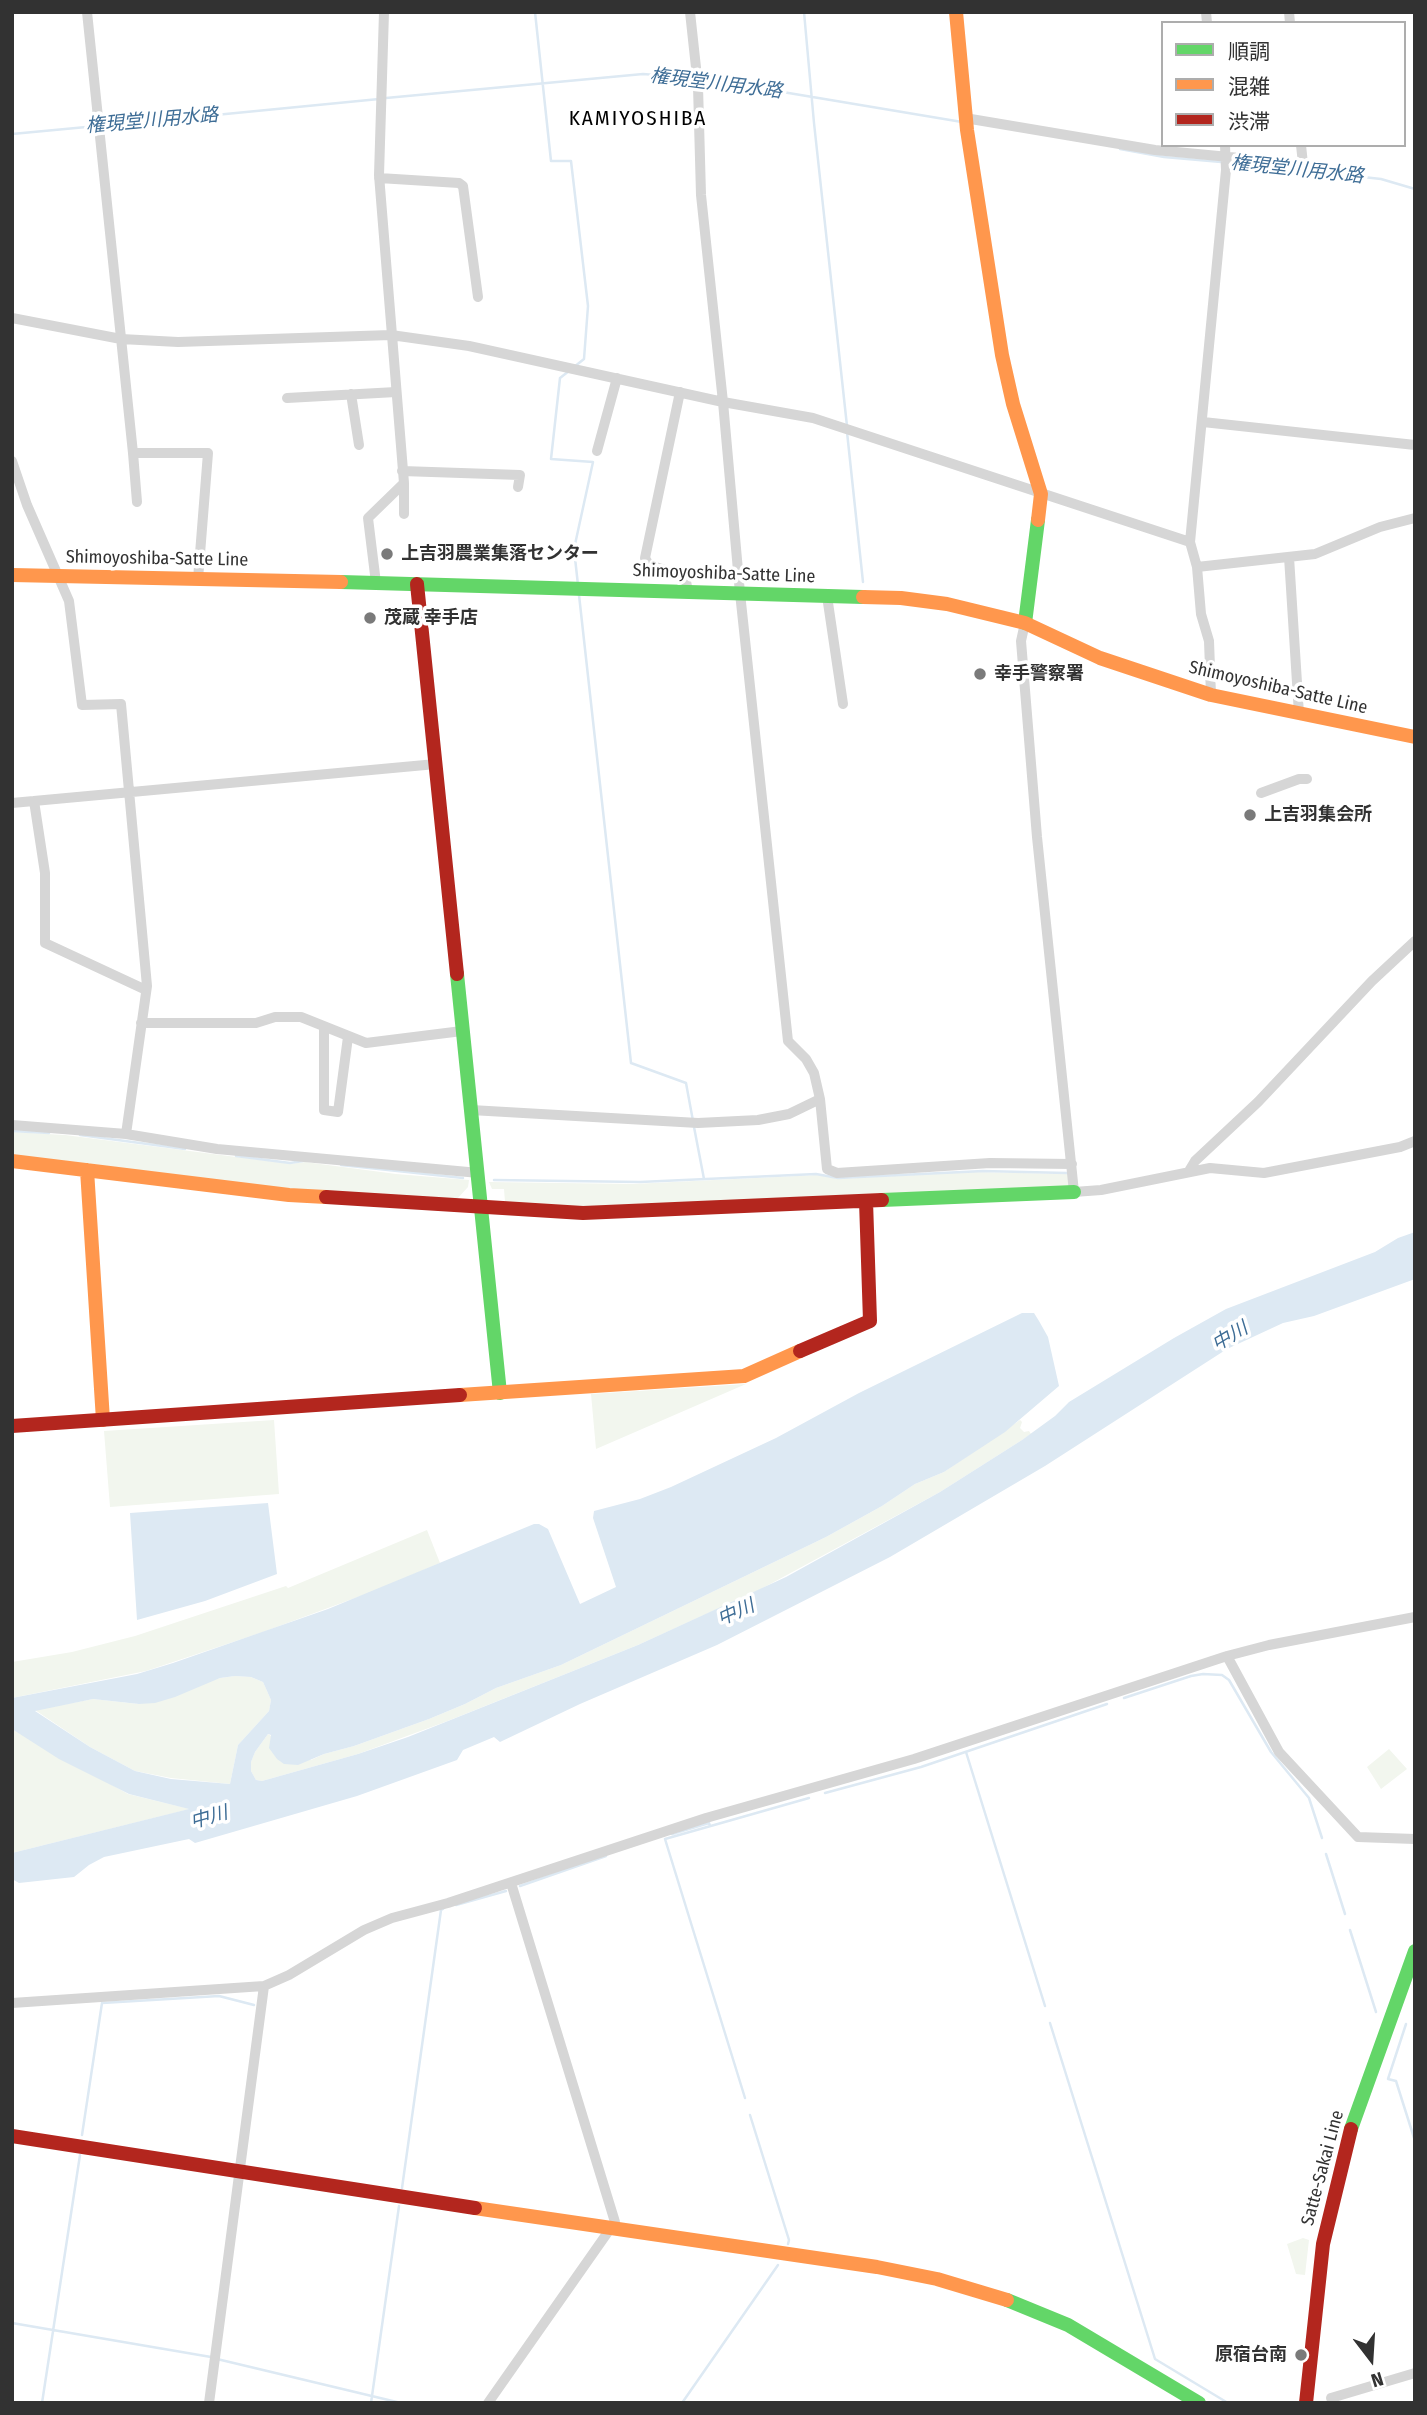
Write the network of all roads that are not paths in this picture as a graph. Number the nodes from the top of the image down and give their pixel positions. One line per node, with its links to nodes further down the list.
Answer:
1 (87, 12): 13 (street)
2 (384, 12): 9 (street)
3 (690, 12): 19 (street)
4 (956, 12): 5 (street)
5 (965, 118): 8 (street); 29 (street)
6 (1225, 147): 8 (street)
7 (1301, 147): 8 (street)
8 (1226, 157): 20 (street)
9 (379, 178): 10 (street); 12 (street)
10 (478, 297)
11 (12, 318): 13 (street)
12 (391, 335): 13 (street); 14 (street); 15 (street)
13 (121, 339): 24 (street)
14 (617, 378): 16 (street); 23 (street)
15 (396, 392): 17 (street); 26 (street)
16 (680, 392): 19 (street); 41 (street)
17 (351, 394): 18 (street); 21 (street)
18 (287, 398)
19 (723, 402): 29 (street); 42 (street)
20 (1203, 422): 22 (street); 33 (street)
21 (359, 445)
22 (1415, 445)
23 (597, 451)
24 (133, 453): 30 (street); 38 (street)
25 (12, 461): 37 (street)
26 (402, 471): 27 (street); 28 (street)
27 (404, 483): 31 (street); 39 (street)
28 (518, 487)
29 (1041, 494): 33 (street); 44 (street)
30 (137, 502)
31 (404, 514)
32 (1415, 517): 34 (street)
33 (1190, 542): 35 (street)
34 (1289, 557): 35 (street); 47 (street)
35 (1197, 567): 45 (street)
36 (12, 575): 37 (street, Shimoyoshiba-Satte Line)
37 (59, 576): 38 (street, Shimoyoshiba-Satte Line); 51 (street)
38 (198, 579): 39 (street, Shimoyoshiba-Satte Line)
39 (376, 583): 40 (street, Shimoyoshiba-Satte Line)
40 (417, 584): 41 (street, Shimoyoshiba-Satte Line); 49 (street)
41 (688, 592): 42 (street, Shimoyoshiba-Satte Line)
42 (740, 593): 43 (street, Shimoyoshiba-Satte Line); 61 (street)
43 (827, 596): 44 (street, Shimoyoshiba-Satte Line); 46 (street)
44 (1025, 622): 45 (street, Shimoyoshiba-Satte Line); 67 (street)
45 (1211, 695): 47 (street, Shimoyoshiba-Satte Line)
46 (843, 704)
47 (1299, 714): 48 (street, Shimoyoshiba-Satte Line)
48 (1415, 737)
49 (436, 764): 51 (street); 59 (street)
50 (1307, 779): 52 (street)
51 (131, 792): 53 (street); 56 (street)
52 (1261, 793)
53 (34, 801): 54 (street); 56 (street)
54 (12, 803)
55 (1415, 941): 69 (street)
56 (146, 990): 57 (street)
57 (141, 1023): 58 (street); 64 (street)
58 (324, 1028): 60 (street); 60 (street)
59 (463, 1031): 60 (street); 62 (street)
60 (348, 1037)
61 (820, 1098): 62 (street); 67 (street)
62 (471, 1110): 70 (street)
63 (12, 1125): 64 (street)
64 (126, 1134): 70 (street)
65 (1415, 1141): 69 (street)
66 (12, 1161): 68 (street)
67 (1072, 1164): 71 (street)
68 (86, 1170): 73 (street); 75 (street)
69 (1189, 1171): 71 (street)
70 (479, 1173): 73 (street)
71 (1074, 1192): 72 (street)
72 (866, 1201): 73 (street); 74 (street)
73 (482, 1208): 74 (street)
74 (500, 1393): 75 (street)
75 (103, 1420): 76 (street)
76 (12, 1426)
77 (1415, 1617): 78 (street)
78 (1227, 1656): 79 (street); 80 (street)
79 (1415, 1839)
80 (511, 1883): 82 (street); 86 (street)
81 (1415, 1951): 91 (street, Satte-Sakai Line)
82 (264, 1986): 83 (street); 85 (street)
83 (12, 2003)
84 (12, 2136): 85 (street)
85 (240, 2172): 86 (street); 88 (street)
86 (612, 2229): 89 (street); 90 (street)
87 (1415, 2373): 92 (street)
88 (208, 2403)
89 (488, 2403)
90 (1199, 2403)
91 (1306, 2403)
92 (1333, 2403)

